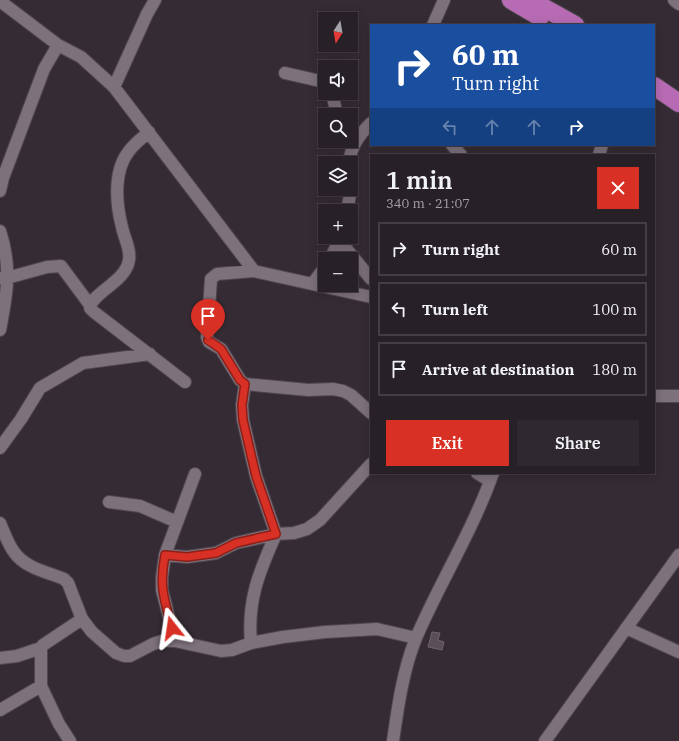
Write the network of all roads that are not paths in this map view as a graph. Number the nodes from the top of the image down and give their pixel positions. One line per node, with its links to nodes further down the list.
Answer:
1 (155, 0): 15 (street)
2 (444, 0): 8 (street)
3 (511, 0): 9 (highway)
4 (530, 0): 10 (highway)
5 (674, 0): 7 (street)
6 (0, 1): 11 (street)
7 (679, 4)
8 (433, 24)
9 (553, 24)
10 (573, 24)
11 (58, 45): 15 (street); 24 (street)
12 (285, 73): 14 (street)
13 (655, 75): 17 (highway)
14 (318, 82)
15 (114, 87): 20 (street)
16 (655, 87): 18 (highway)
17 (679, 91)
18 (679, 103)
19 (370, 124): 23 (street)
20 (149, 132): 27 (street); 33 (street)
21 (453, 146): 22 (street)
22 (460, 154)
23 (351, 156)
24 (0, 190)
25 (0, 231): 30 (street)
26 (345, 244): 29 (street)
27 (254, 271): 31 (street); 37 (street)
28 (318, 276): 31 (street)
29 (370, 277)
30 (4, 278): 33 (street); 34 (street)
31 (313, 284): 32 (street)
32 (370, 297)
33 (90, 305): 35 (street)
34 (0, 330)
35 (150, 354): 36 (street); 41 (street)
36 (185, 382)
37 (245, 384): 40 (street); 49 (street)
38 (655, 396): 39 (street)
39 (679, 396)
40 (370, 412)
41 (0, 448)
42 (370, 465): 49 (street)
43 (196, 474): 47 (street)
44 (481, 474): 45 (street)
45 (492, 477): 54 (street)
46 (109, 502): 47 (street)
47 (177, 522): 50 (street)
48 (0, 523): 52 (street)
49 (276, 534): 50 (street); 56 (street)
50 (165, 555): 55 (street)
51 (679, 555): 53 (street)
52 (82, 619): 55 (street); 57 (street)
53 (626, 628): 58 (street); 64 (street)
54 (416, 638): 56 (street); 63 (street)
55 (175, 641): 56 (street)
56 (250, 643)
57 (41, 648): 59 (street); 60 (street)
58 (679, 652)
59 (0, 658)
60 (41, 686): 61 (street); 62 (street)
61 (0, 710)
62 (70, 741)
63 (393, 741)
64 (545, 741)

